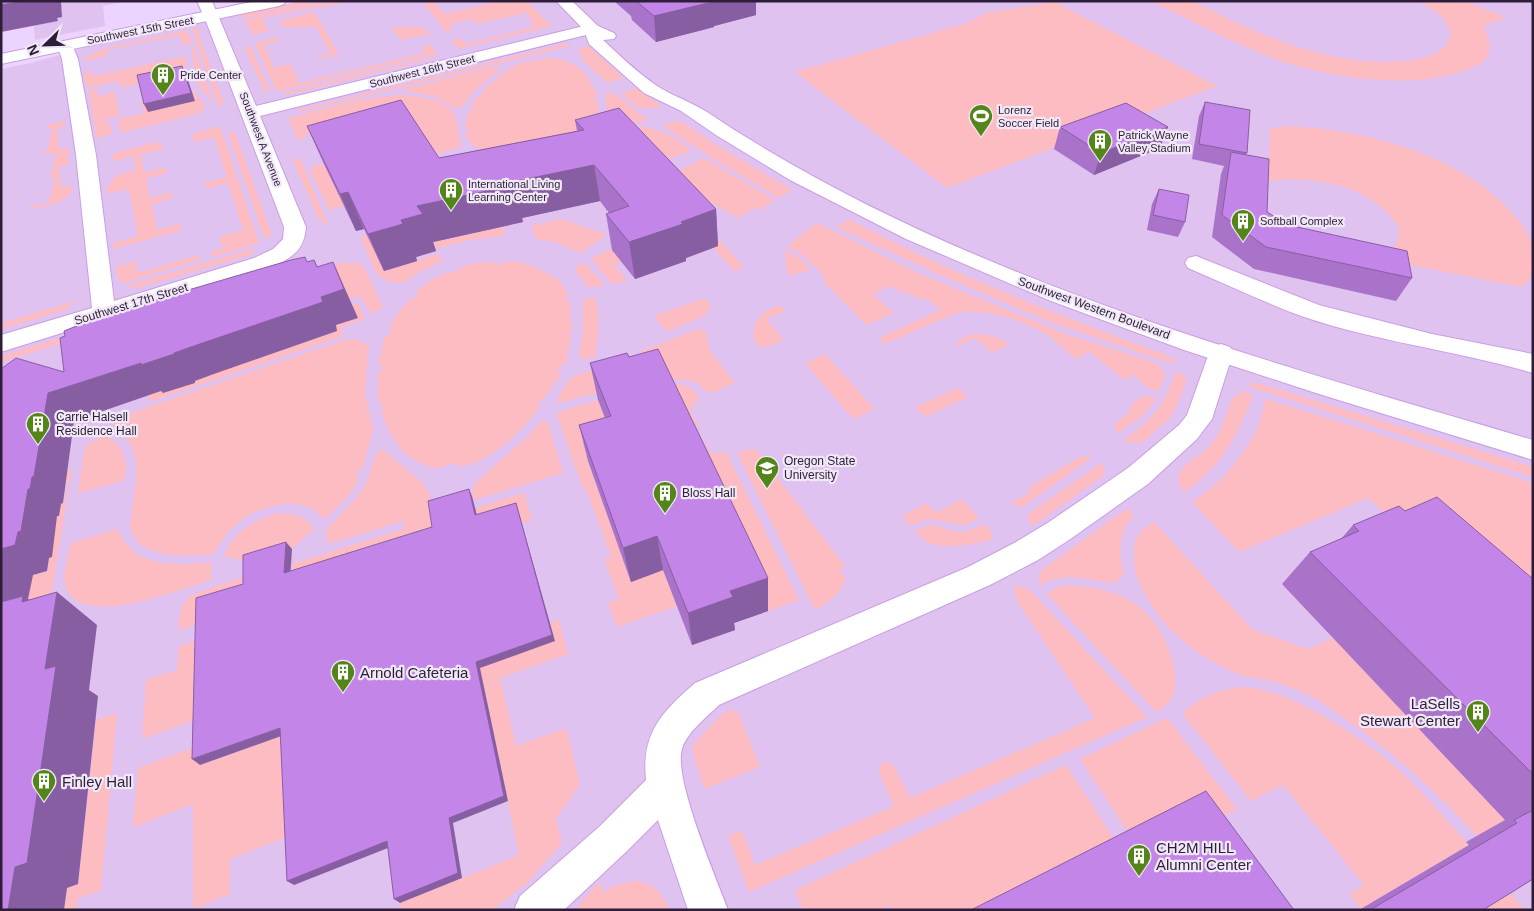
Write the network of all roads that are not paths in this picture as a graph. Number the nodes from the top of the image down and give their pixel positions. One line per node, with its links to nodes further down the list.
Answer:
1 (280, 1): 3 (street, Southwest 15th Street)
2 (564, 1): 4 (street, Southwest Western Boulevard)
3 (208, 8): 5 (street, Southwest 15th Street); 7 (street, Southwest A Avenue)
4 (592, 30): 7 (street, Southwest 16th Street); 12 (street, Southwest Western Boulevard)
5 (65, 45): 6 (street, Southwest 15th Street); 10 (street)
6 (1, 59)
7 (251, 113): 8 (street, Southwest A Avenue)
8 (262, 263): 10 (street, Southwest 17th Street)
9 (1196, 263): 13 (street)
10 (104, 312): 11 (street, Southwest 17th Street)
11 (1, 344)
12 (1221, 354): 14 (street, Southwest Western Boulevard); 15 (street)
13 (1533, 364)
14 (1533, 450)
15 (666, 787): 16 (street); 17 (street)
16 (534, 910)
17 (708, 910)

